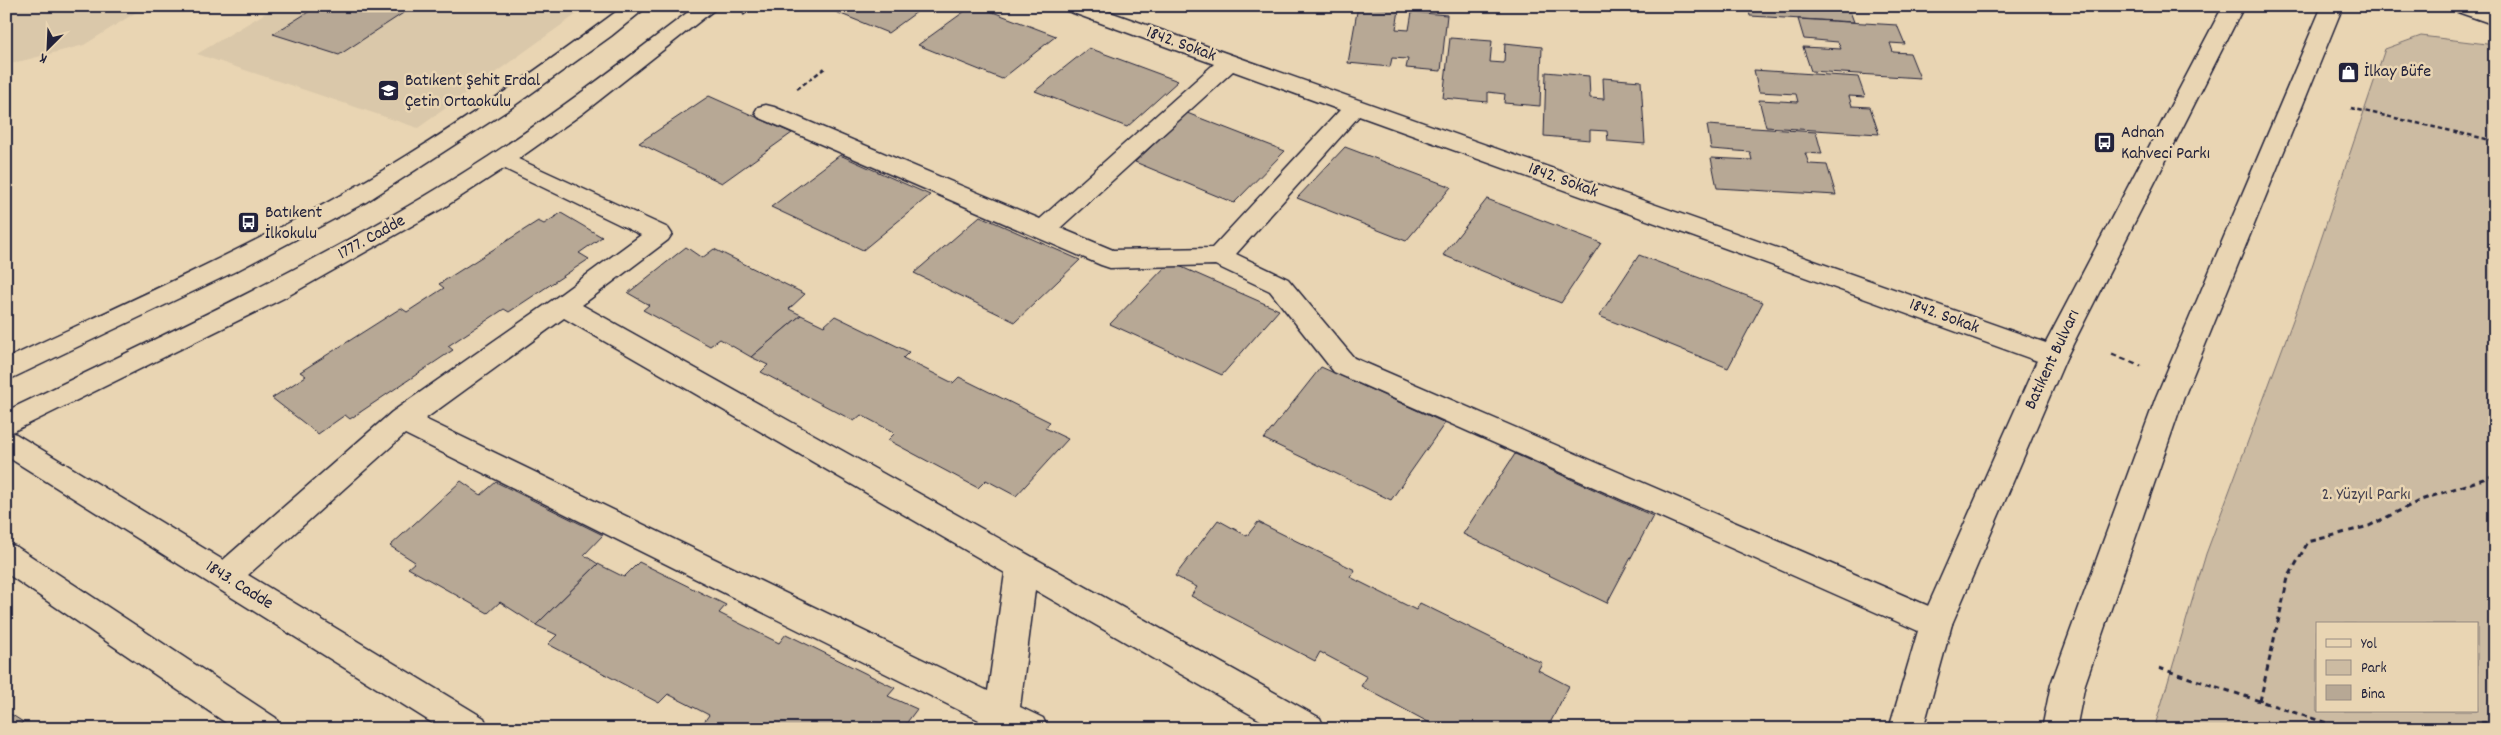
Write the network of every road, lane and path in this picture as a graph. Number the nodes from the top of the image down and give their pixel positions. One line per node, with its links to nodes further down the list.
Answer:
1 (638, 6): 20 (street)
2 (709, 6): 13 (street, 1777. Cadde)
3 (1072, 6): 8 (street, 1842. Sokak)
4 (2234, 6): 18 (street, Batıkent Bulvarı)
5 (2333, 6): 38 (street)
6 (2459, 6): 7 (street)
7 (2495, 19)
8 (1230, 62): 9 (street, 1842. Sokak); 14 (street)
9 (1355, 107): 15 (street); 18 (street, 1842. Sokak)
10 (2351, 108): 12 (path)
11 (766, 112): 14 (street)
12 (2495, 141)
13 (503, 159): 16 (street); 22 (street, 1777. Cadde)
14 (1043, 230): 15 (street)
15 (1219, 256): 28 (street)
16 (563, 306): 21 (street); 26 (street)
17 (2112, 354): 19 (path)
18 (2053, 356): 28 (street, Batıkent Bulvarı)
19 (2143, 367)
20 (6, 371)
21 (402, 420): 27 (street); 31 (street)
22 (6, 424)
23 (6, 442): 27 (street, 1843. Cadde)
24 (2495, 475): 30 (path)
25 (6, 556): 33 (street)
26 (1022, 566): 31 (street); 36 (street)
27 (225, 577): 34 (street, 1843. Cadde)
28 (1936, 624): 37 (street, Batıkent Bulvarı)
29 (2159, 668): 30 (path)
30 (2260, 701): 39 (path)
31 (996, 721): 35 (street)
32 (2495, 722): 40 (path)
33 (264, 729)
34 (472, 729)
35 (1031, 729)
36 (1308, 729)
37 (1906, 729)
38 (2059, 729)
39 (2345, 729)
40 (2350, 729)

